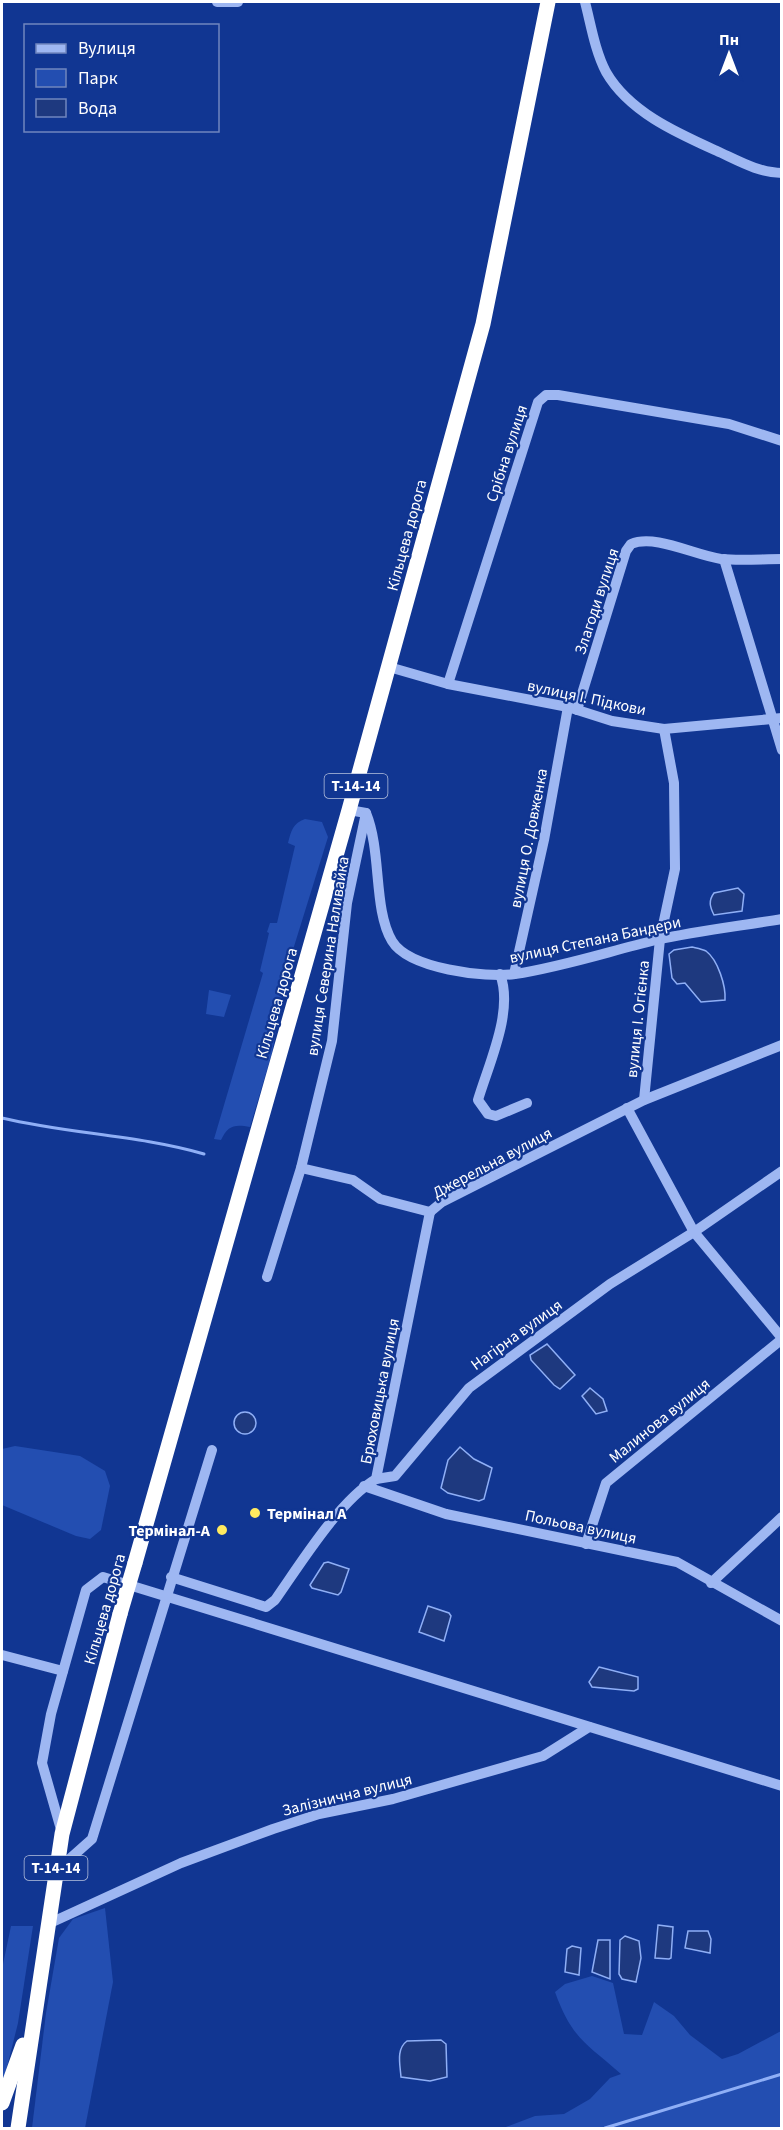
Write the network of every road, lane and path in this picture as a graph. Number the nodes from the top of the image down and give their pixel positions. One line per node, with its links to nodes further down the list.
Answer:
1 (217, 2): 2 (street)
2 (238, 2)
3 (548, 2): 9 (highway, Кільцева дорога / Т-14-14)
4 (585, 2): 5 (street)
5 (782, 173)
6 (782, 441): 10 (street, Срібна вулиця)
7 (724, 559): 8 (street, Злагоди вулиця); 11 (street, Злагоди вулиця); 12 (street)
8 (782, 560)
9 (389, 667): 10 (street, вулиця І. Підкови); 15 (highway, Кільцева дорога / Т-14-14)
10 (448, 684): 11 (street, вулиця І. Підкови)
11 (572, 709): 13 (street, вулиця І. Підкови); 20 (street, вулиця О. Довженка)
12 (777, 719): 13 (street, вулиця І. Підкови); 14 (street)
13 (664, 729): 18 (street, вулиця І. Огієнка)
14 (782, 750)
15 (349, 810): 16 (street); 44 (highway, Кільцева дорога / Т-14-14, bridge)
16 (366, 813): 19 (street, вулиця Степана Бандери); 25 (street, вулиця Северина Наливайка)
17 (782, 919): 18 (street, вулиця Степана Бандери)
18 (660, 939): 20 (street, вулиця Степана Бандери); 22 (street, вулиця І. Огієнка)
19 (500, 974): 20 (street, вулиця Степана Бандери); 23 (street)
20 (514, 974)
21 (782, 1045): 22 (street, Джерельна вулиця)
22 (644, 1100): 24 (street, Джерельна вулиця)
23 (527, 1103)
24 (627, 1108): 27 (street, Джерельна вулиця); 28 (street)
25 (301, 1168): 27 (street, Джерельна вулиця); 29 (street, вулиця Северина Наливайка)
26 (782, 1171): 28 (street, Нагірна вулиця)
27 (430, 1212): 32 (street, Брюховицька вулиця)
28 (694, 1232): 30 (street); 32 (street, Нагірна вулиця)
29 (267, 1277)
30 (782, 1338): 35 (street, Малинова вулиця)
31 (212, 1450): 36 (street)
32 (376, 1479): 33 (street, Брюховицька вулиця)
33 (364, 1486): 35 (street, Польова вулиця); 36 (street, Брюховицька вулиця)
34 (782, 1517): 37 (street)
35 (586, 1544): 37 (street, Польова вулиця)
36 (171, 1577): 38 (street)
37 (711, 1583): 39 (street, Польова вулиця)
38 (165, 1597): 41 (street); 42 (street); 45 (street)
39 (782, 1621)
40 (2, 1655): 41 (street)
41 (63, 1671): 44 (street)
42 (589, 1727): 43 (street); 46 (street, Залізнична вулиця)
43 (782, 1786)
44 (62, 1834): 45 (highway, Кільцева дорога / Т-14-14)
45 (56, 1871): 46 (highway, Кільцева дорога / Т-14-14)
46 (48, 1924): 47 (highway, Кільцева дорога / Т-14-14)
47 (34, 2013): 48 (highway, Т-14-14); 49 (highway, Т-14-14)
48 (2, 2103)
49 (19, 2124)

